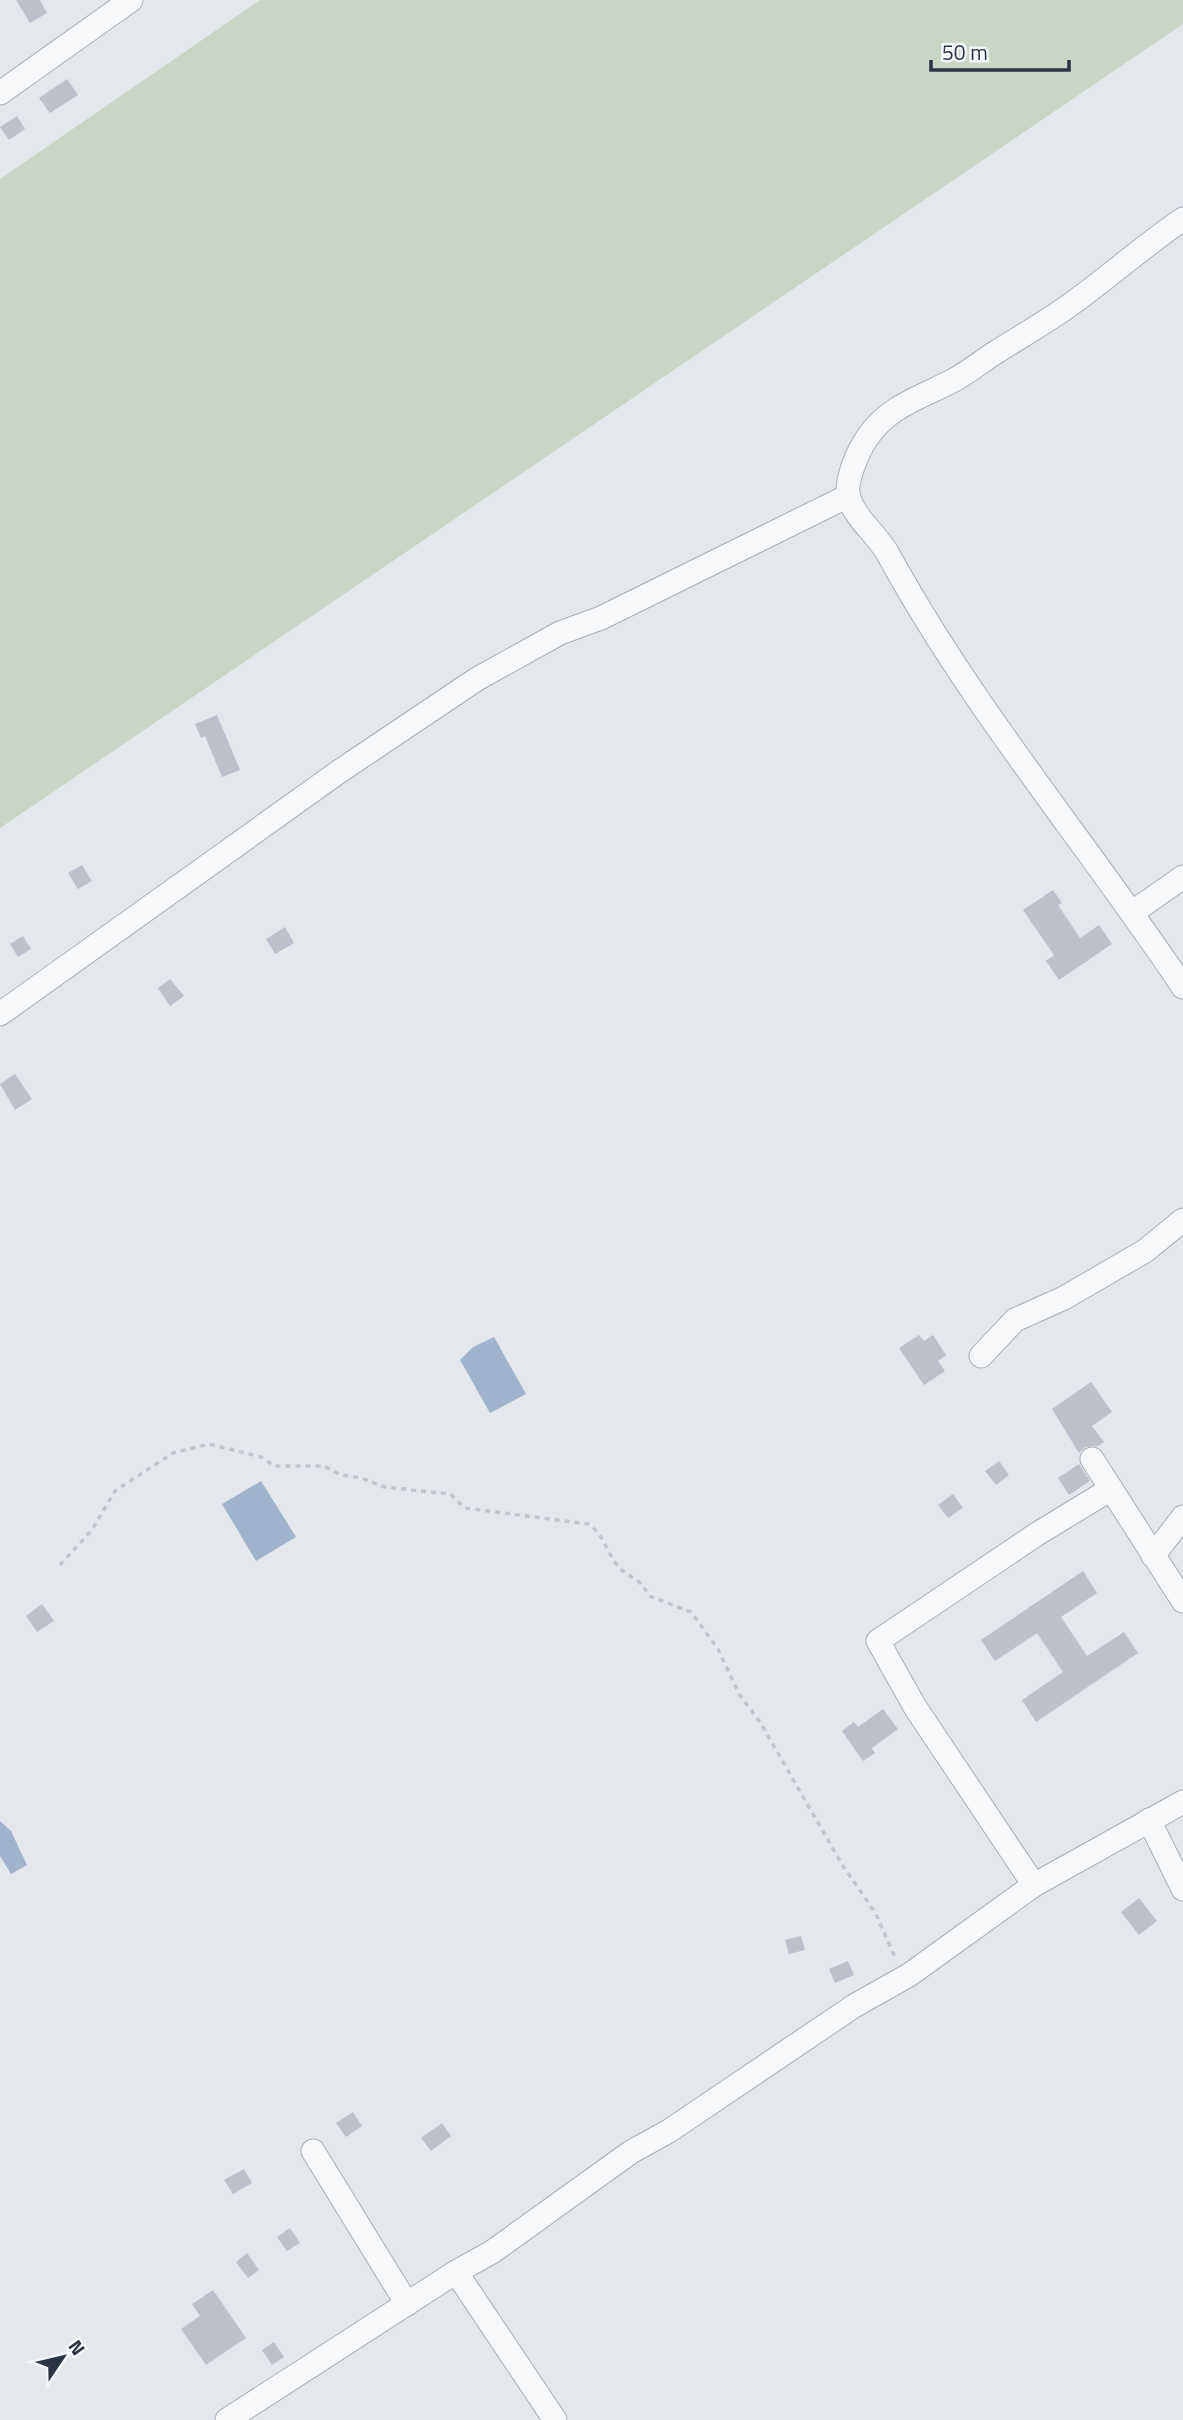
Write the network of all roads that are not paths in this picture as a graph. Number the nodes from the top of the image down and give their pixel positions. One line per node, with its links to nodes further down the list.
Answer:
1 (131, 0): 2 (street)
2 (0, 93)
3 (1183, 219): 4 (street)
4 (848, 496): 6 (street); 8 (street)
5 (1183, 877): 6 (street)
6 (1133, 912): 7 (street)
7 (1183, 987)
8 (0, 1014)
9 (1183, 1220): 10 (street)
10 (981, 1356)
11 (1092, 1458): 12 (street)
12 (1111, 1489): 14 (street); 18 (street)
13 (1183, 1517): 14 (street)
14 (1153, 1556): 15 (street)
15 (1183, 1601)
16 (1183, 1802): 17 (street)
17 (1149, 1820): 18 (street); 19 (street)
18 (1034, 1885): 21 (street)
19 (1183, 1889)
20 (313, 2151): 22 (street)
21 (456, 2272): 22 (street); 24 (street)
22 (407, 2304): 23 (street)
23 (226, 2420)
24 (555, 2420)

